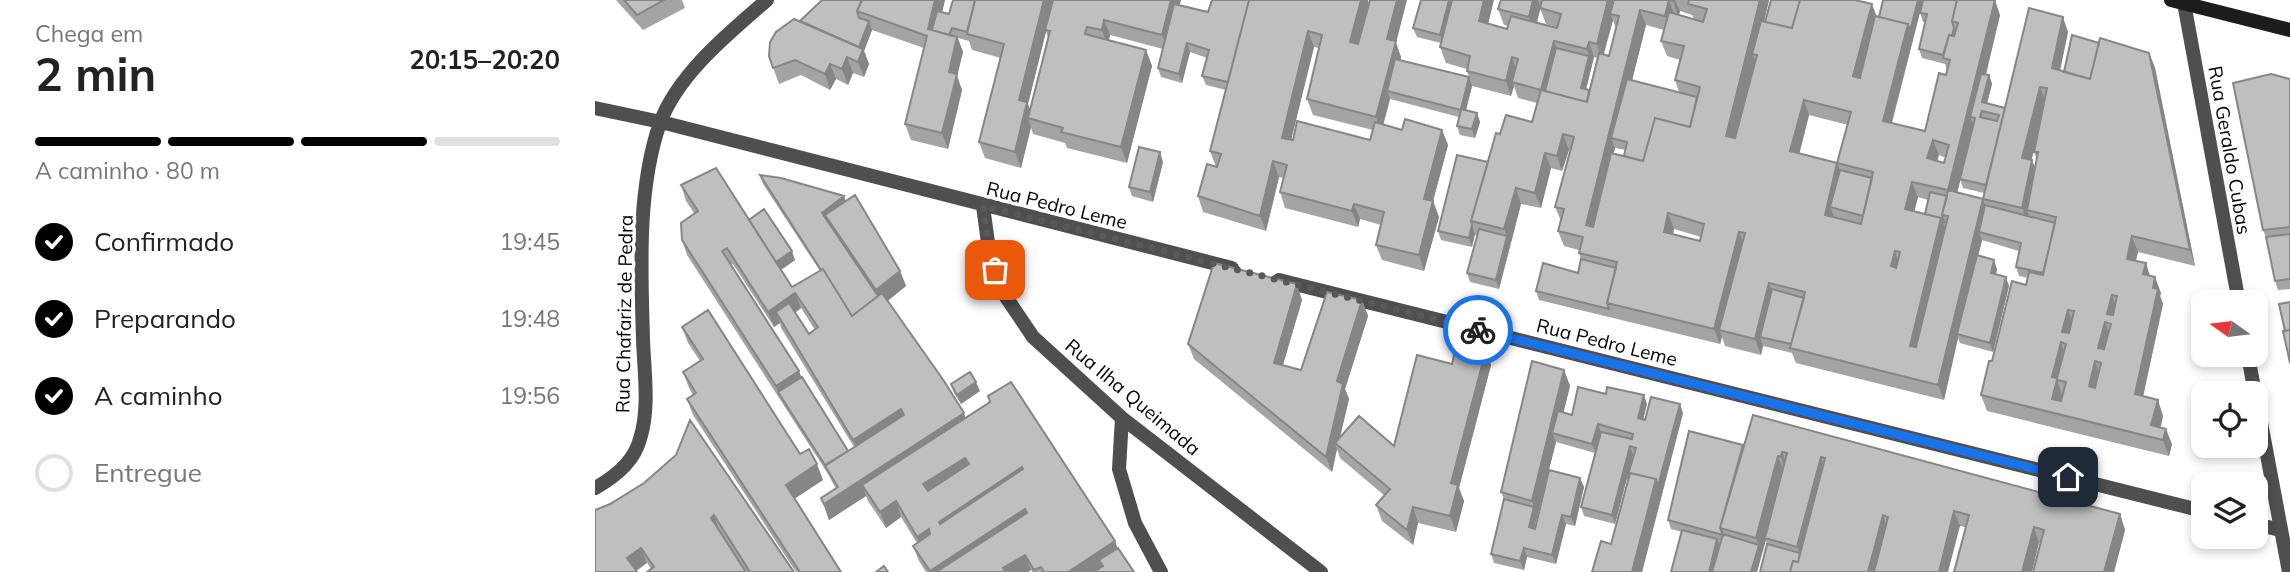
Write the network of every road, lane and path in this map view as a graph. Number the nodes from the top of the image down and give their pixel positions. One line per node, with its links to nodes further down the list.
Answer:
1 (767, 0): 5 (street, Rua Chafariz de Pedra)
2 (2178, 2): 3 (main road); 9 (street, Rua Geraldo Cubas)
3 (2290, 30)
4 (595, 108): 5 (street, Rua Pedro Leme)
5 (660, 122): 6 (street, Rua Pedro Leme); 12 (street, Rua Chafariz de Pedra)
6 (983, 206): 7 (street, Rua Pedro Leme); 10 (street, Rua Ilha Queimada)
7 (1241, 271)
8 (1268, 277): 13 (street, Rua Pedro Leme)
9 (2236, 290)
10 (1122, 418): 16 (street); 17 (street, Rua Ilha Queimada)
11 (2267, 458): 15 (street)
12 (595, 488)
13 (2191, 508)
14 (2268, 527): 15 (street)
15 (2280, 530): 18 (street)
16 (1161, 572)
17 (1321, 572)
18 (2289, 572)

